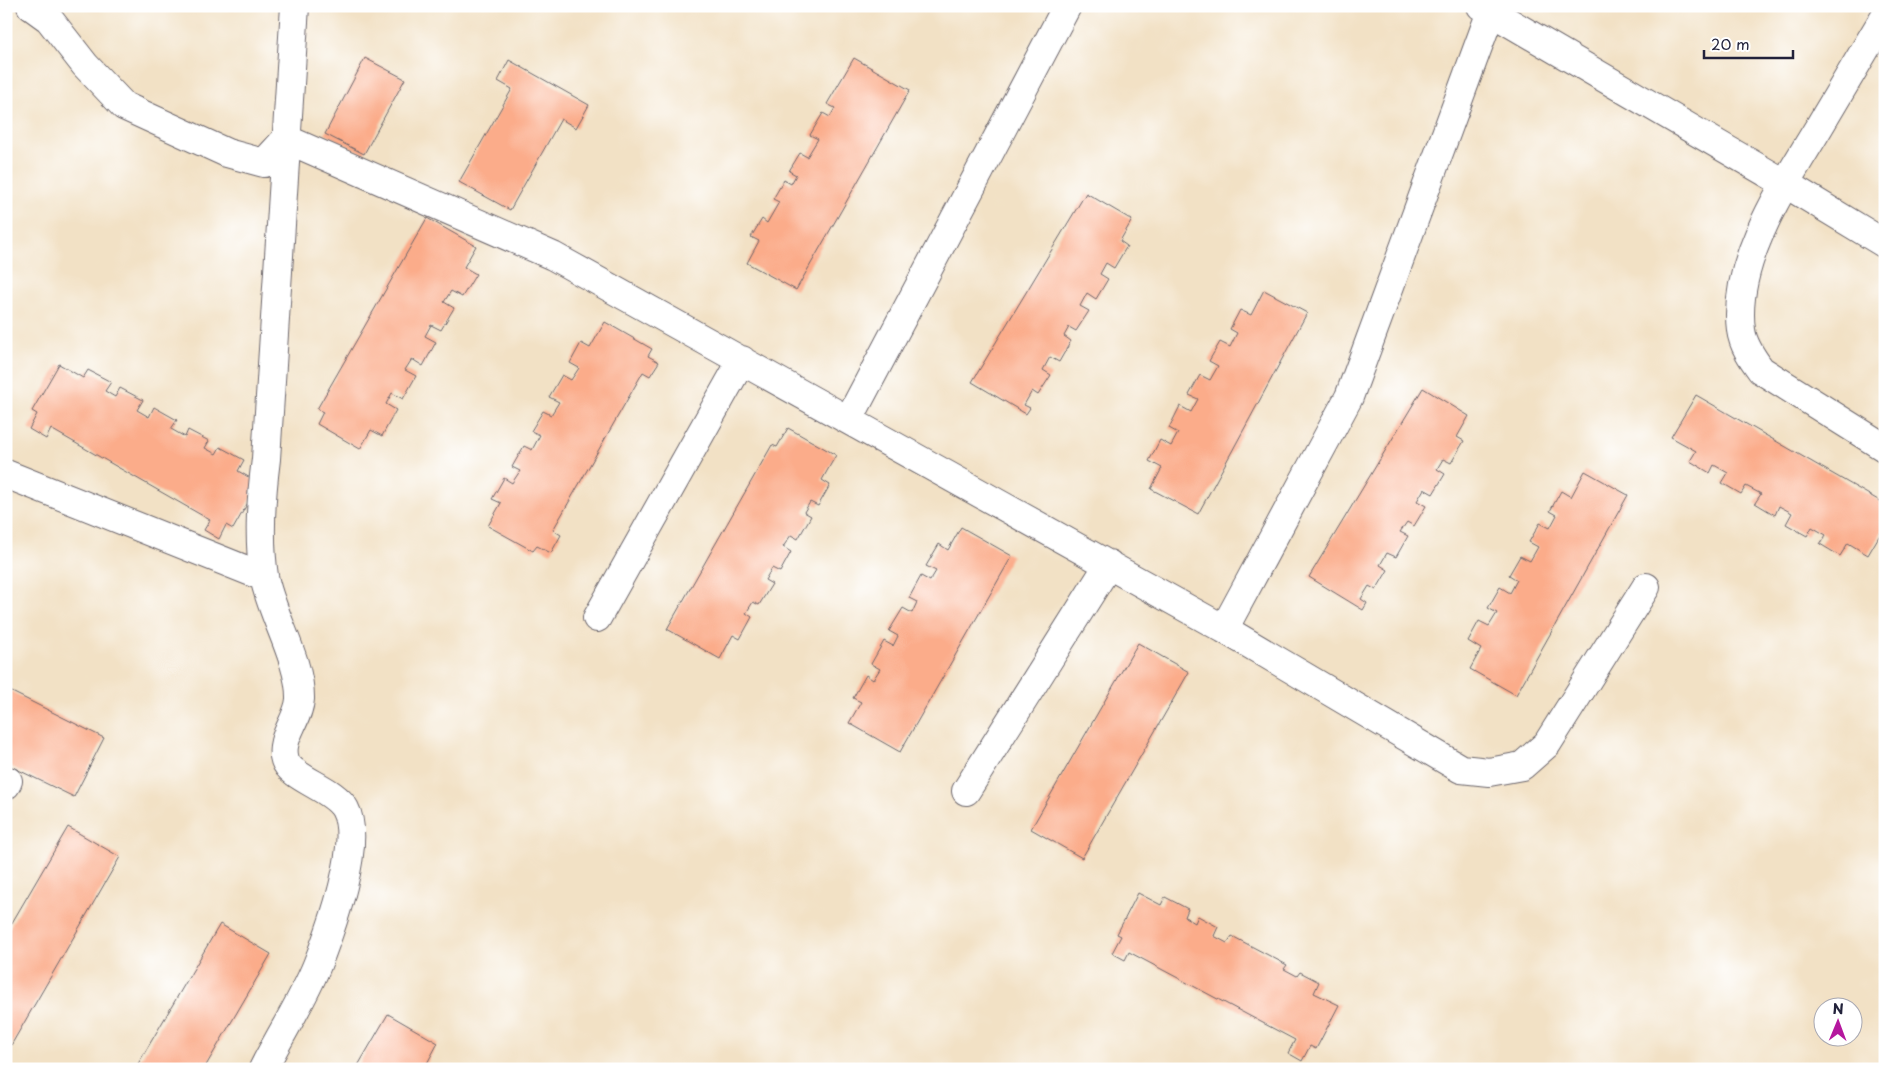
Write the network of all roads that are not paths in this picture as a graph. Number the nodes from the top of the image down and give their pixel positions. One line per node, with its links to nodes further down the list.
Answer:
1 (31, 6): 6 (street)
2 (295, 6): 6 (street)
3 (1067, 6): 10 (street)
4 (1488, 8): 7 (street); 17 (street)
5 (1885, 16): 7 (street)
6 (286, 139): 9 (street); 14 (street)
7 (1786, 184): 8 (street); 11 (street)
8 (1885, 244)
9 (742, 360): 10 (street); 16 (street)
10 (849, 419): 13 (street)
11 (1885, 448)
12 (6, 474): 14 (street)
13 (1109, 564): 17 (street); 18 (street)
14 (264, 577): 19 (street)
15 (1646, 587): 17 (street)
16 (596, 618)
17 (1224, 629)
18 (966, 791)
19 (263, 1069)

